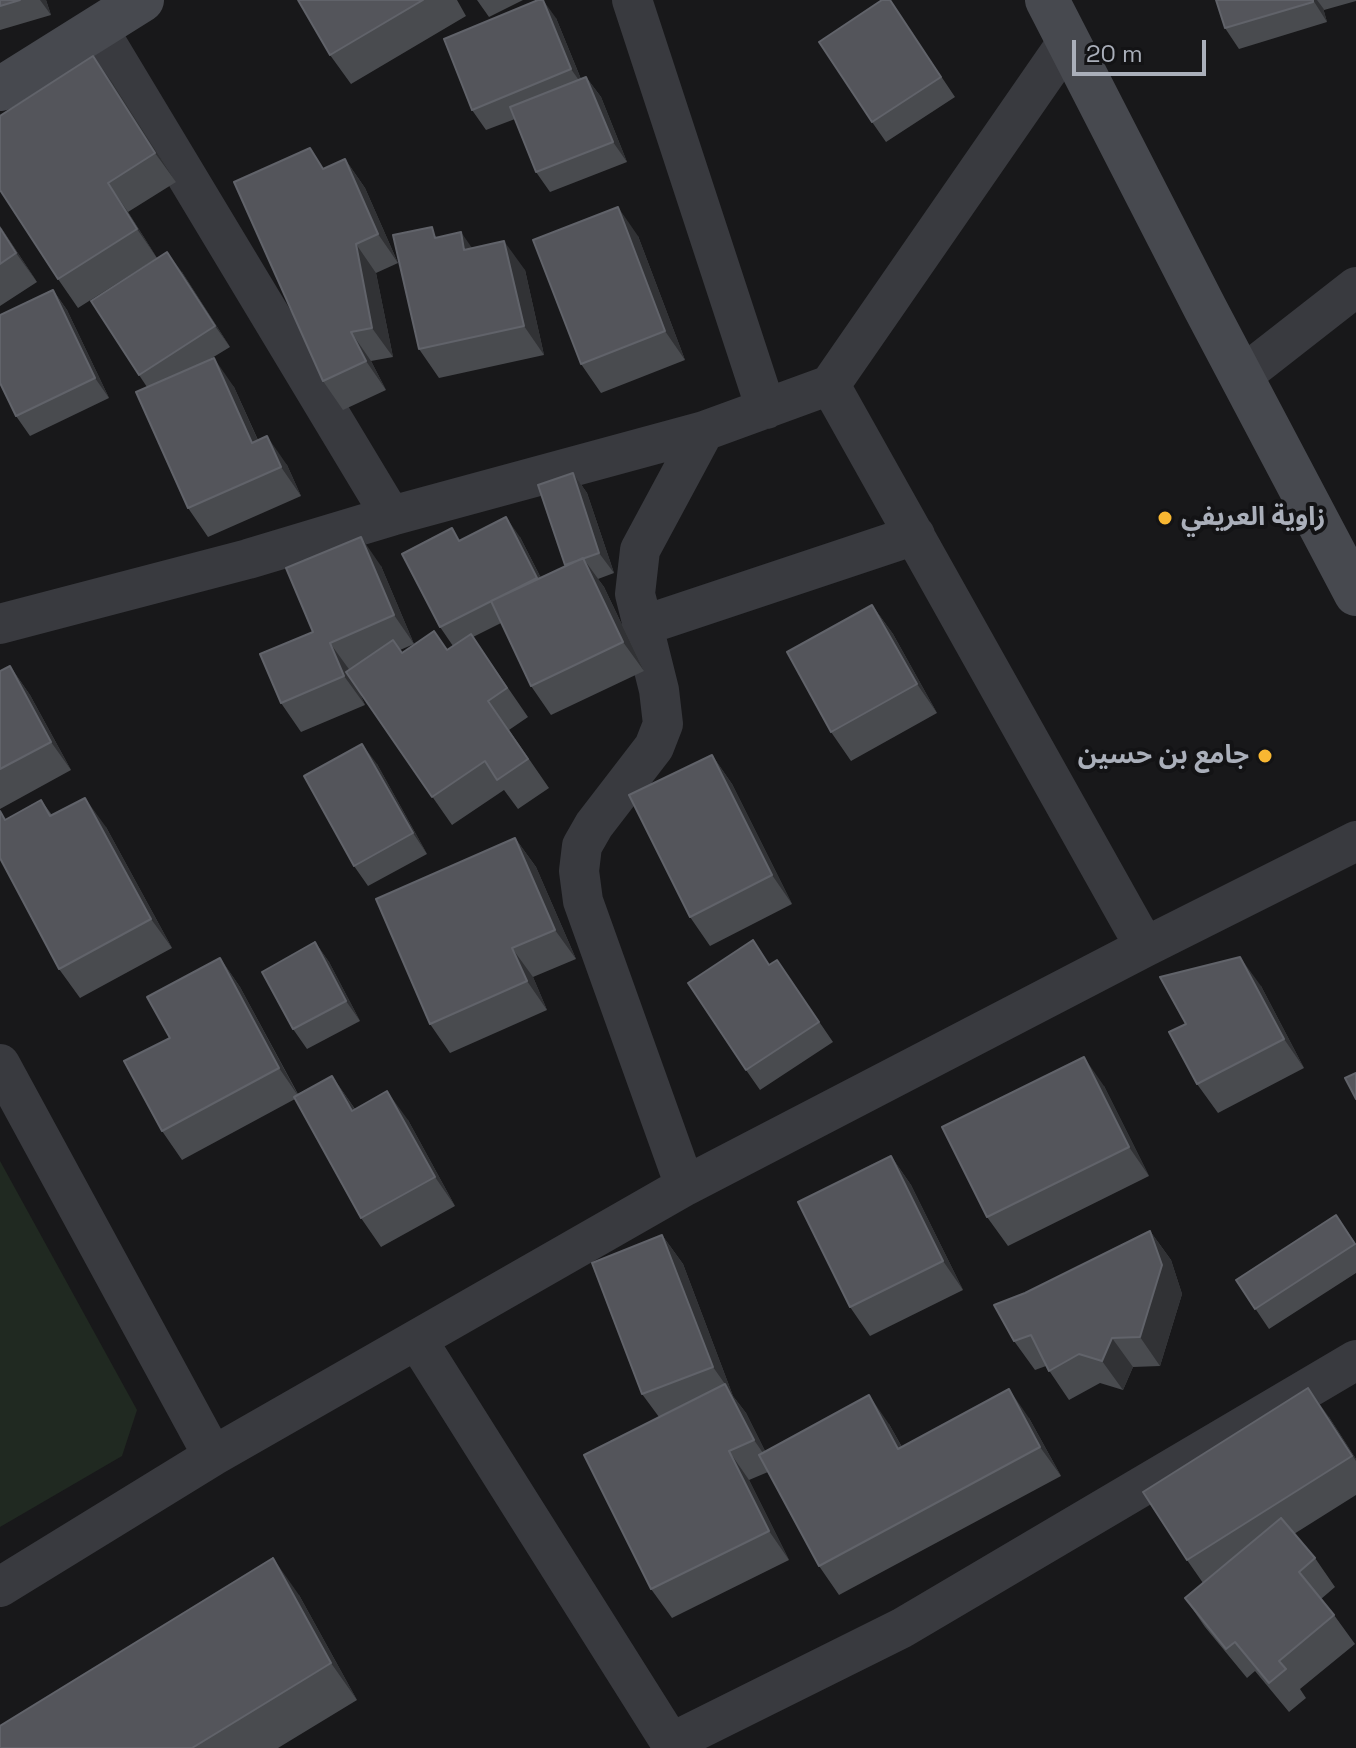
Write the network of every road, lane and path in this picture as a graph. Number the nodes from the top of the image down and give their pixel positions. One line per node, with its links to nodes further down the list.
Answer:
1 (142, 0): 4 (street)
2 (632, 0): 10 (street)
3 (1047, 0): 5 (street)
4 (98, 29): 6 (street); 12 (street)
5 (1068, 41): 8 (street); 9 (street)
6 (0, 89)
7 (1356, 287): 8 (street)
8 (1242, 376): 14 (street)
9 (830, 385): 10 (street); 13 (street)
10 (766, 409): 11 (street)
11 (704, 431): 12 (street); 16 (street)
12 (391, 516): 15 (street)
13 (915, 535): 16 (street); 18 (street)
14 (1356, 594)
15 (0, 624)
16 (642, 626): 20 (street)
17 (1356, 841): 18 (street)
18 (1145, 947): 20 (street)
19 (0, 1064): 23 (street)
20 (685, 1186): 21 (street)
21 (417, 1340): 23 (street); 25 (street)
22 (1356, 1360): 25 (street)
23 (213, 1456): 24 (street)
24 (0, 1587)
25 (672, 1746)

